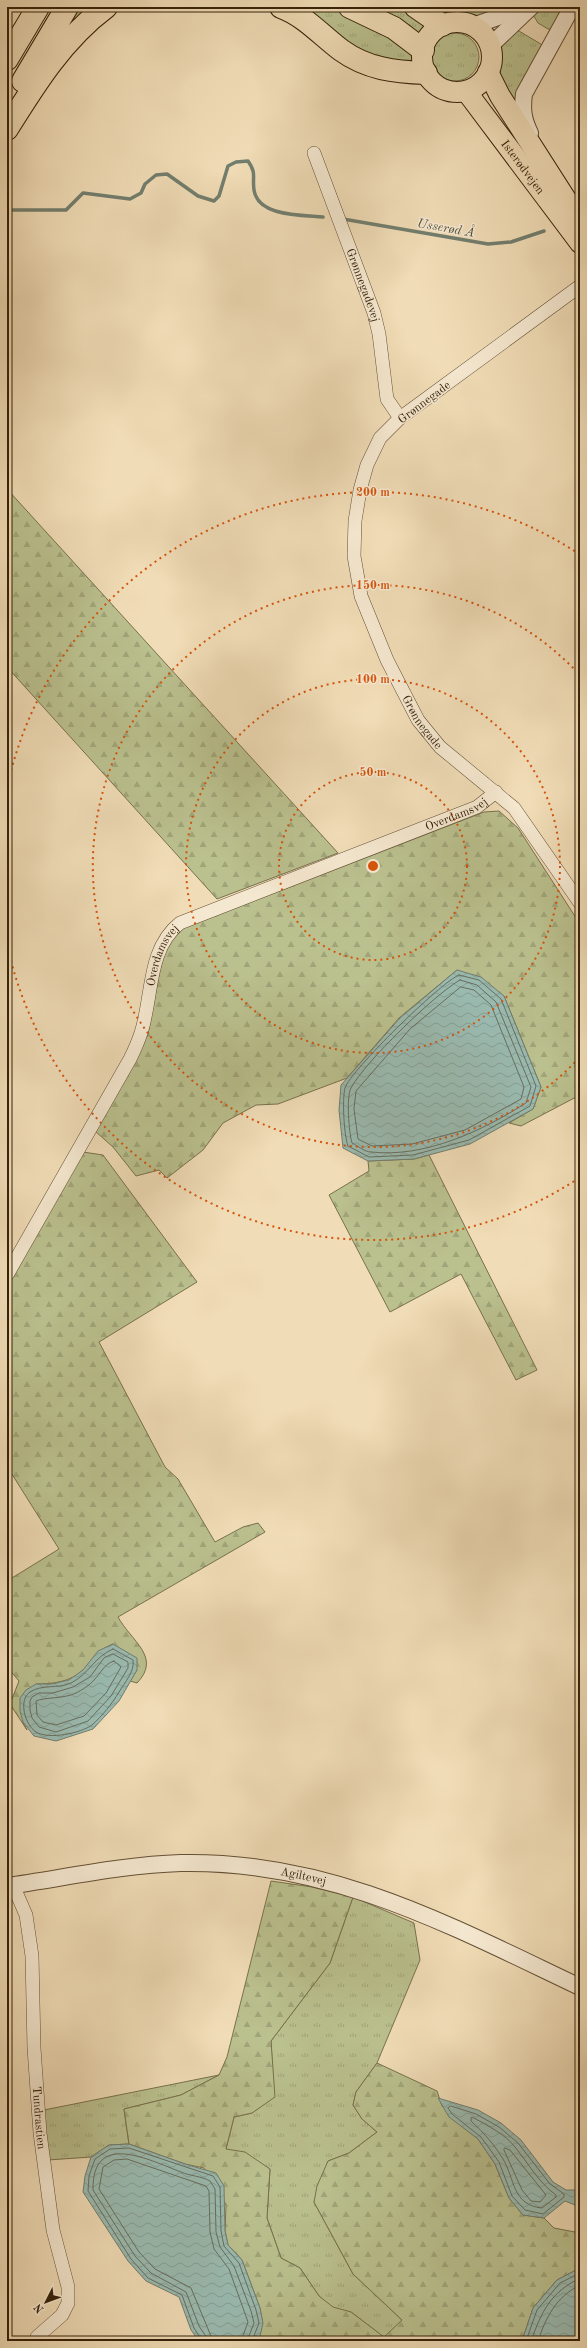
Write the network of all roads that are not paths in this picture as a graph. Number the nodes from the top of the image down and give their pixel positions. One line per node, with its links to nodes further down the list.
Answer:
1 (38, 7): 14 (highway)
2 (67, 7): 18 (highway)
3 (106, 7): 19 (highway)
4 (281, 7): 16 (highway)
5 (350, 7): 13 (highway)
6 (416, 7): 10 (highway)
7 (511, 7): 11 (street)
8 (531, 7): 12 (street)
9 (572, 7): 21 (street)
10 (442, 25): 11 (main road); 13 (main road)
11 (473, 26): 12 (main road)
12 (490, 46): 15 (main road)
13 (423, 50): 16 (main road)
14 (7, 59)
15 (488, 72): 17 (main road); 21 (main road, Isterødvejen)
16 (426, 73): 17 (main road)
17 (466, 90): 23 (main road, Isterødvejen)
18 (7, 108)
19 (7, 129)
20 (314, 153): 25 (street, Grønnegadevej)
21 (556, 182): 22 (main road, Isterødvejen)
22 (580, 221)
23 (580, 242)
24 (580, 286): 25 (street, Grønnegade)
25 (400, 418): 26 (street, Grønnegade)
26 (496, 792): 27 (street, Grønnegade); 28 (street, Overdamsvej)
27 (580, 903)
28 (7, 1275)
29 (10, 1886): 30 (street, Agiltevej); 31 (street, Tundrastien)
30 (580, 1987)
31 (37, 2337)

